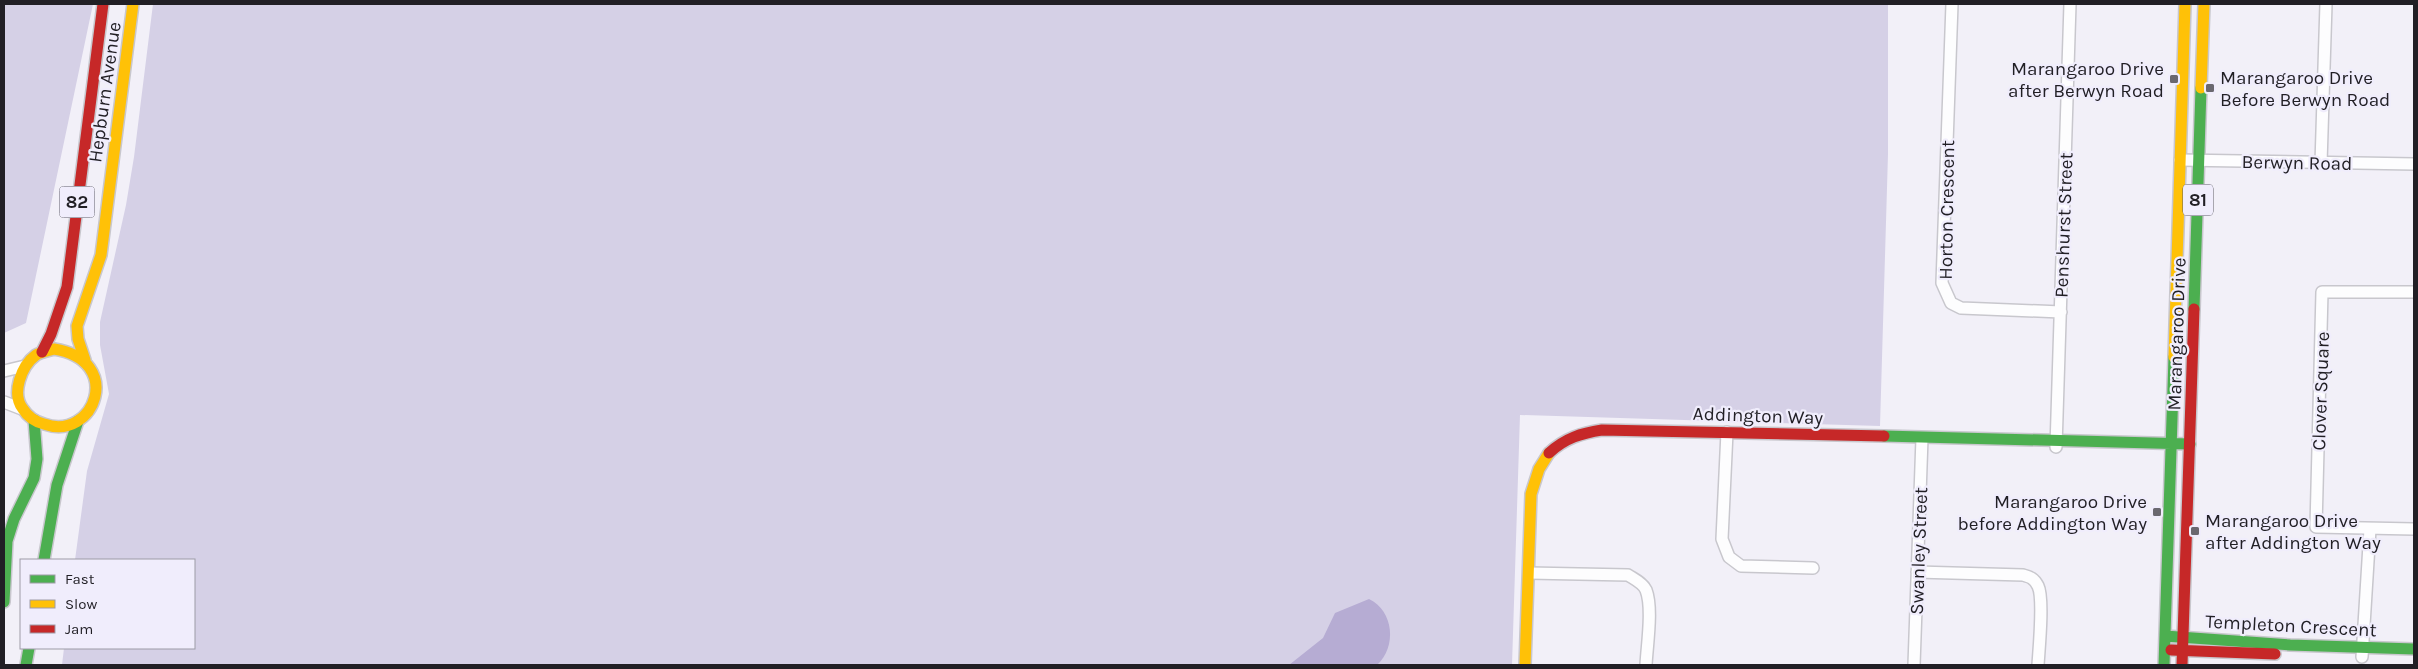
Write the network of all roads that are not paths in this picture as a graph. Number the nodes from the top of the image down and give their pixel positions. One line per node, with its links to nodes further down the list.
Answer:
1 (103, 4): 14 (main road, Hepburn Avenue / 82)
2 (133, 4): 15 (main road, Hepburn Avenue / 82)
3 (1952, 4): 13 (street, Horton Crescent)
4 (2070, 4): 13 (street, Penshurst Street)
5 (2185, 4): 8 (main road, Marangaroo Drive / 81)
6 (2204, 4): 9 (main road, Marangaroo Drive / 81)
7 (2326, 4): 10 (street)
8 (2180, 160): 9 (street, Berwyn Road); 25 (main road, Marangaroo Drive / 81)
9 (2199, 160): 10 (street, Berwyn Road); 26 (main road, Marangaroo Drive / 81)
10 (2321, 163): 11 (street, Berwyn Road)
11 (2414, 164)
12 (2414, 292): 27 (street, Clover Square)
13 (2061, 312): 24 (street, Penshurst Street)
14 (42, 352): 15 (main road); 16 (main road, 82)
15 (85, 360): 21 (main road, 82)
16 (25, 366): 17 (street); 19 (main road)
17 (4, 371)
18 (4, 402): 19 (street)
19 (22, 409): 20 (main road)
20 (34, 420): 21 (main road); 33 (main road)
21 (78, 421): 29 (main road, 82)
22 (1727, 435): 23 (main road, Addington Way); 30 (street); 32 (main road, Addington Way)
23 (1922, 441): 24 (main road, Addington Way); 31 (street, Swanley Street)
24 (2056, 444): 25 (main road, Addington Way)
25 (2170, 448): 26 (main road, Addington Way); 34 (main road, Marangaroo Drive / 81)
26 (2190, 449): 35 (main road, Marangaroo Drive / 81)
27 (2370, 529): 28 (street, Clover Square); 40 (street)
28 (2414, 529)
29 (44, 559)
30 (1813, 568)
31 (1917, 572): 46 (street, Swanley Street); 47 (street)
32 (1532, 573): 43 (main road, Addington Way); 44 (main road, Addington Way); 45 (street)
33 (4, 602)
34 (2165, 636): 35 (main road, Templeton Crescent); 38 (main road, Marangaroo Drive / 81)
35 (2184, 636): 39 (main road, Marangaroo Drive / 81); 40 (main road, Templeton Crescent)
36 (29, 649): 42 (main road)
37 (2414, 649): 40 (main road, Templeton Crescent)
38 (2165, 650): 39 (main road, Templeton Crescent); 48 (main road, Marangaroo Drive / 81)
39 (2183, 651): 40 (main road, Templeton Crescent); 49 (main road, Marangaroo Drive / 81)
40 (2363, 652): 41 (main road, Templeton Crescent)
41 (2414, 658)
42 (26, 665)
43 (1525, 665)
44 (1532, 665)
45 (1646, 665)
46 (1914, 665)
47 (2038, 665)
48 (2164, 665)
49 (2182, 665)

